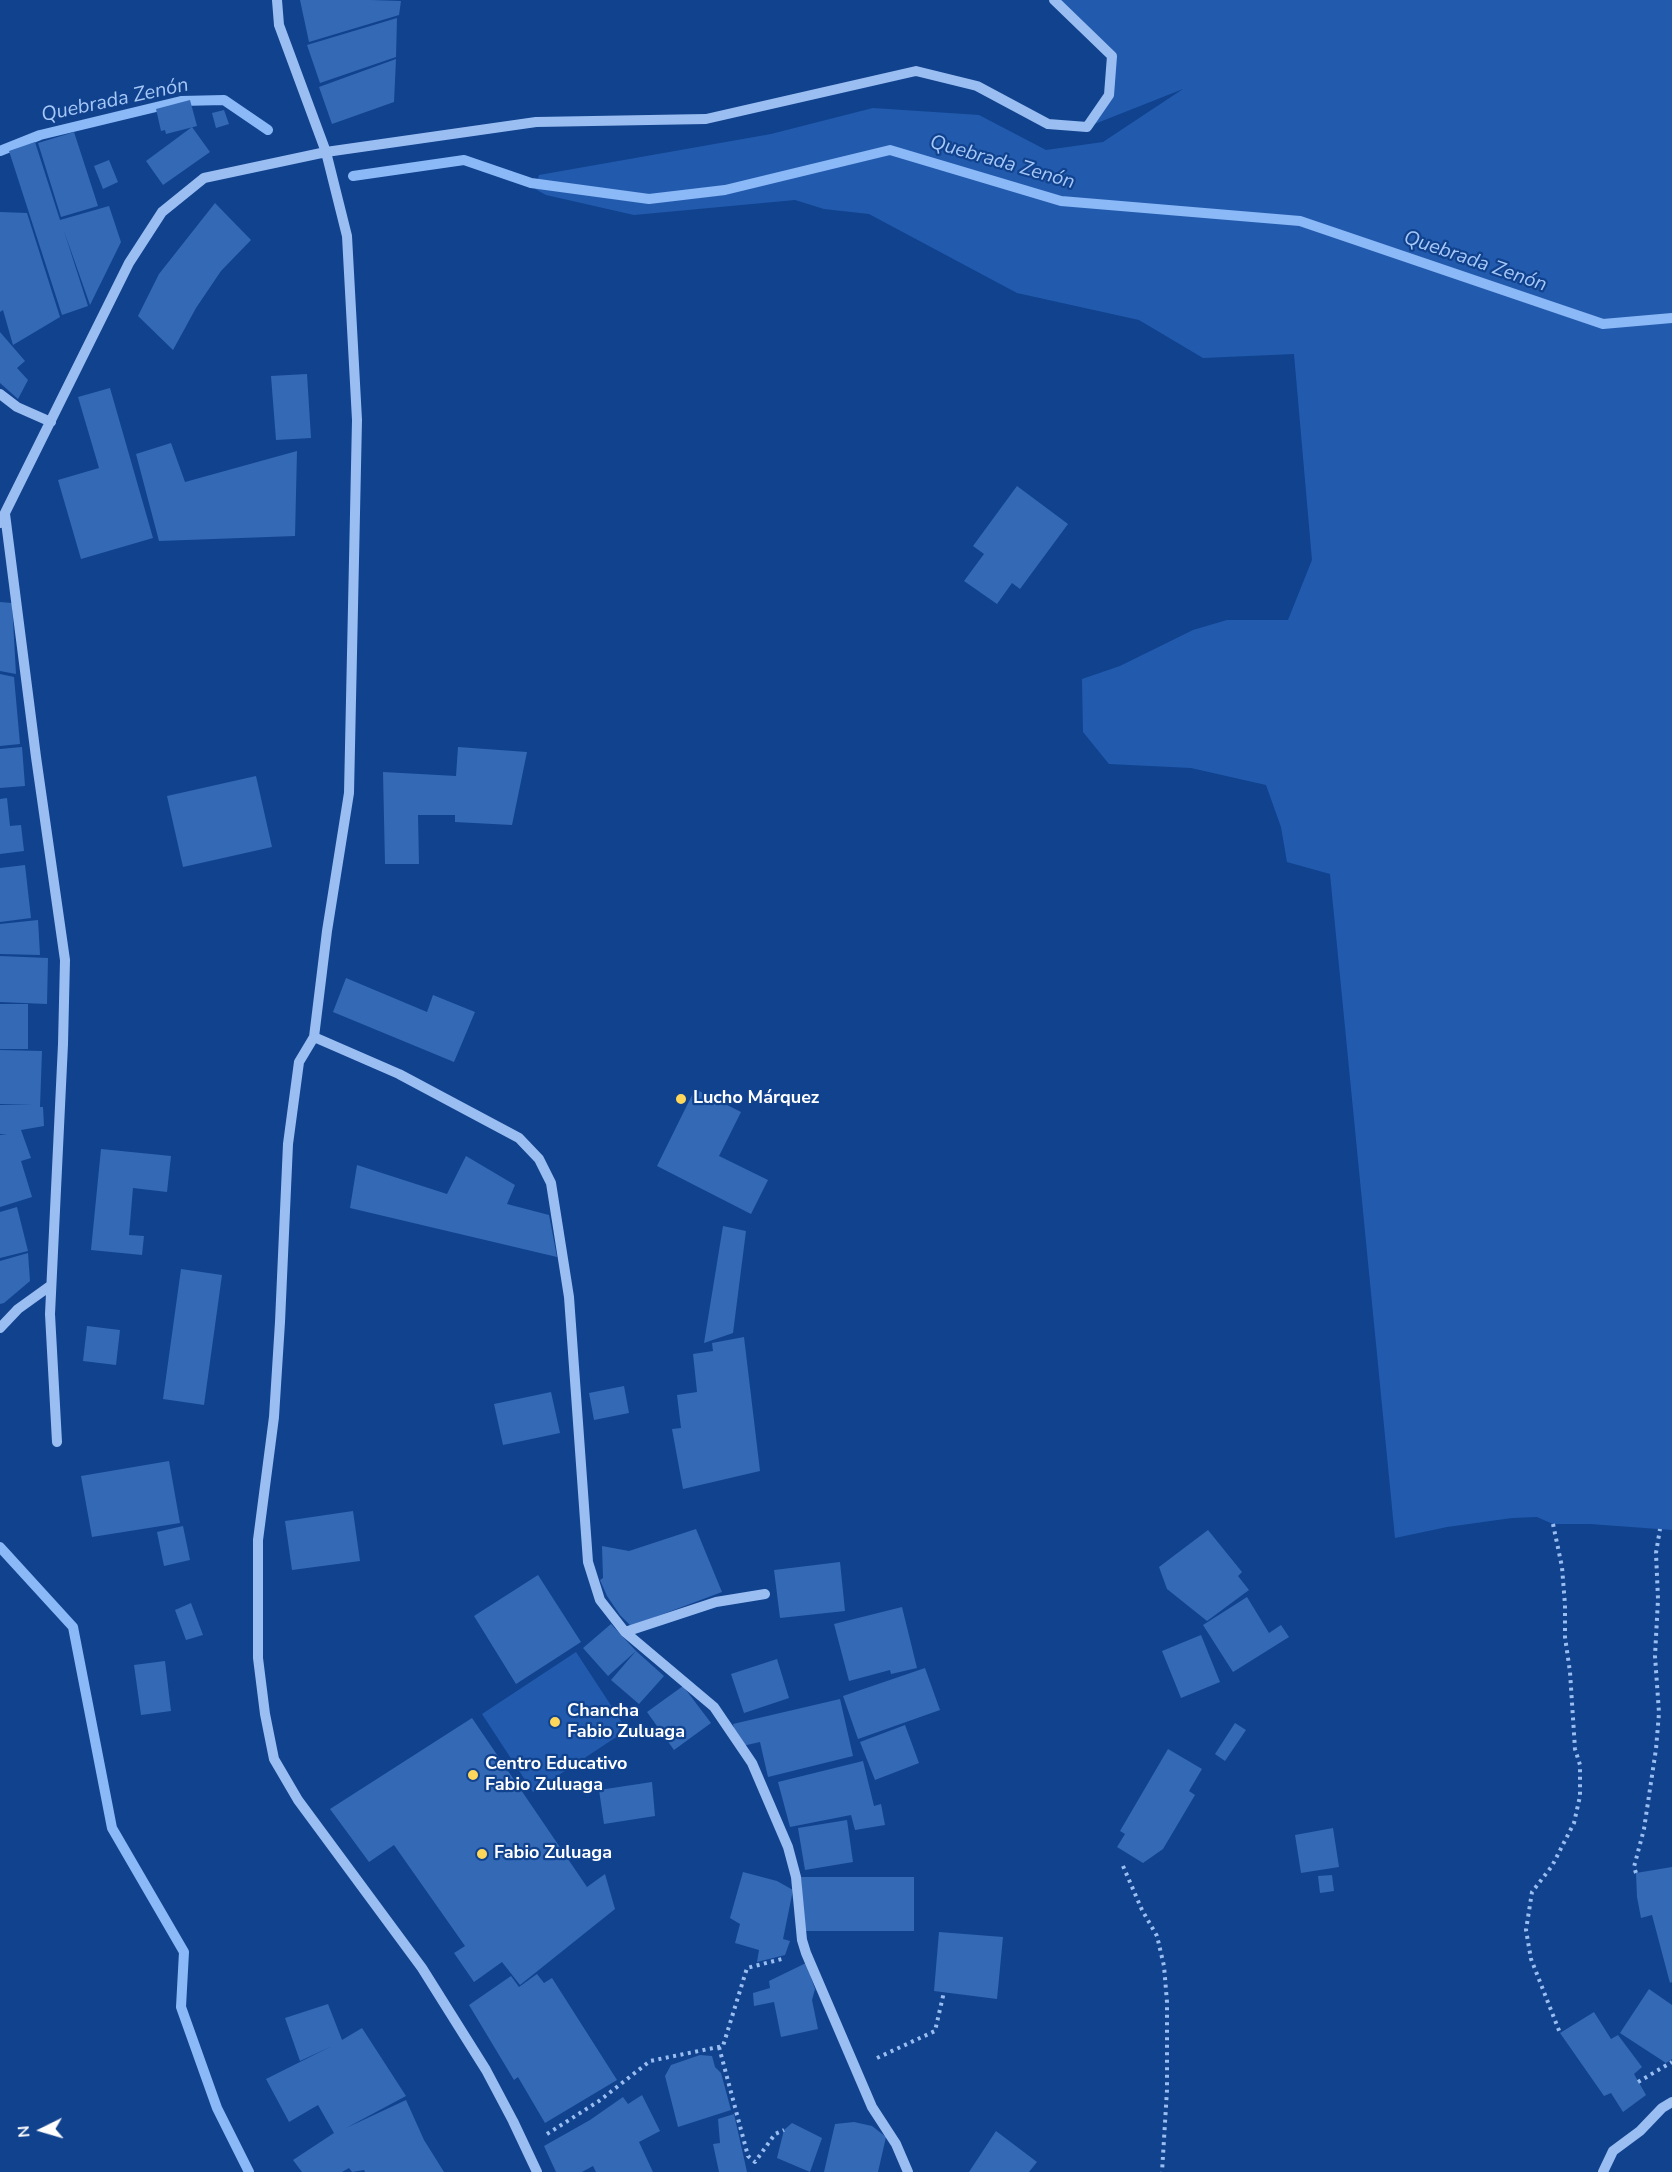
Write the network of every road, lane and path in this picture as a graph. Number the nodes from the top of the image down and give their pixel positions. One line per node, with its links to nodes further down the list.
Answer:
1 (277, 0): 3 (street)
2 (1054, 0): 3 (street)
3 (326, 152): 5 (street); 7 (street)
4 (0, 394): 5 (street)
5 (51, 422): 6 (street)
6 (3, 518): 8 (street)
7 (314, 1037): 14 (street); 26 (street)
8 (50, 1286): 9 (street); 10 (street)
9 (0, 1328)
10 (57, 1442)
11 (1553, 1524): 19 (path)
12 (1660, 1529): 16 (path)
13 (765, 1594): 14 (street)
14 (625, 1632): 17 (street)
15 (1123, 1866): 29 (path)
16 (1636, 1873)
17 (806, 1953): 20 (path); 22 (street)
18 (944, 1992): 22 (path)
19 (1560, 2033)
20 (719, 2047): 25 (path); 26 (path)
21 (1672, 2062): 23 (path)
22 (855, 2069): 28 (street)
23 (1638, 2082)
24 (1672, 2102): 30 (street)
25 (784, 2130)
26 (525, 2146): 27 (street)
27 (537, 2172)
28 (908, 2172)
29 (1162, 2172)
30 (1604, 2172)

